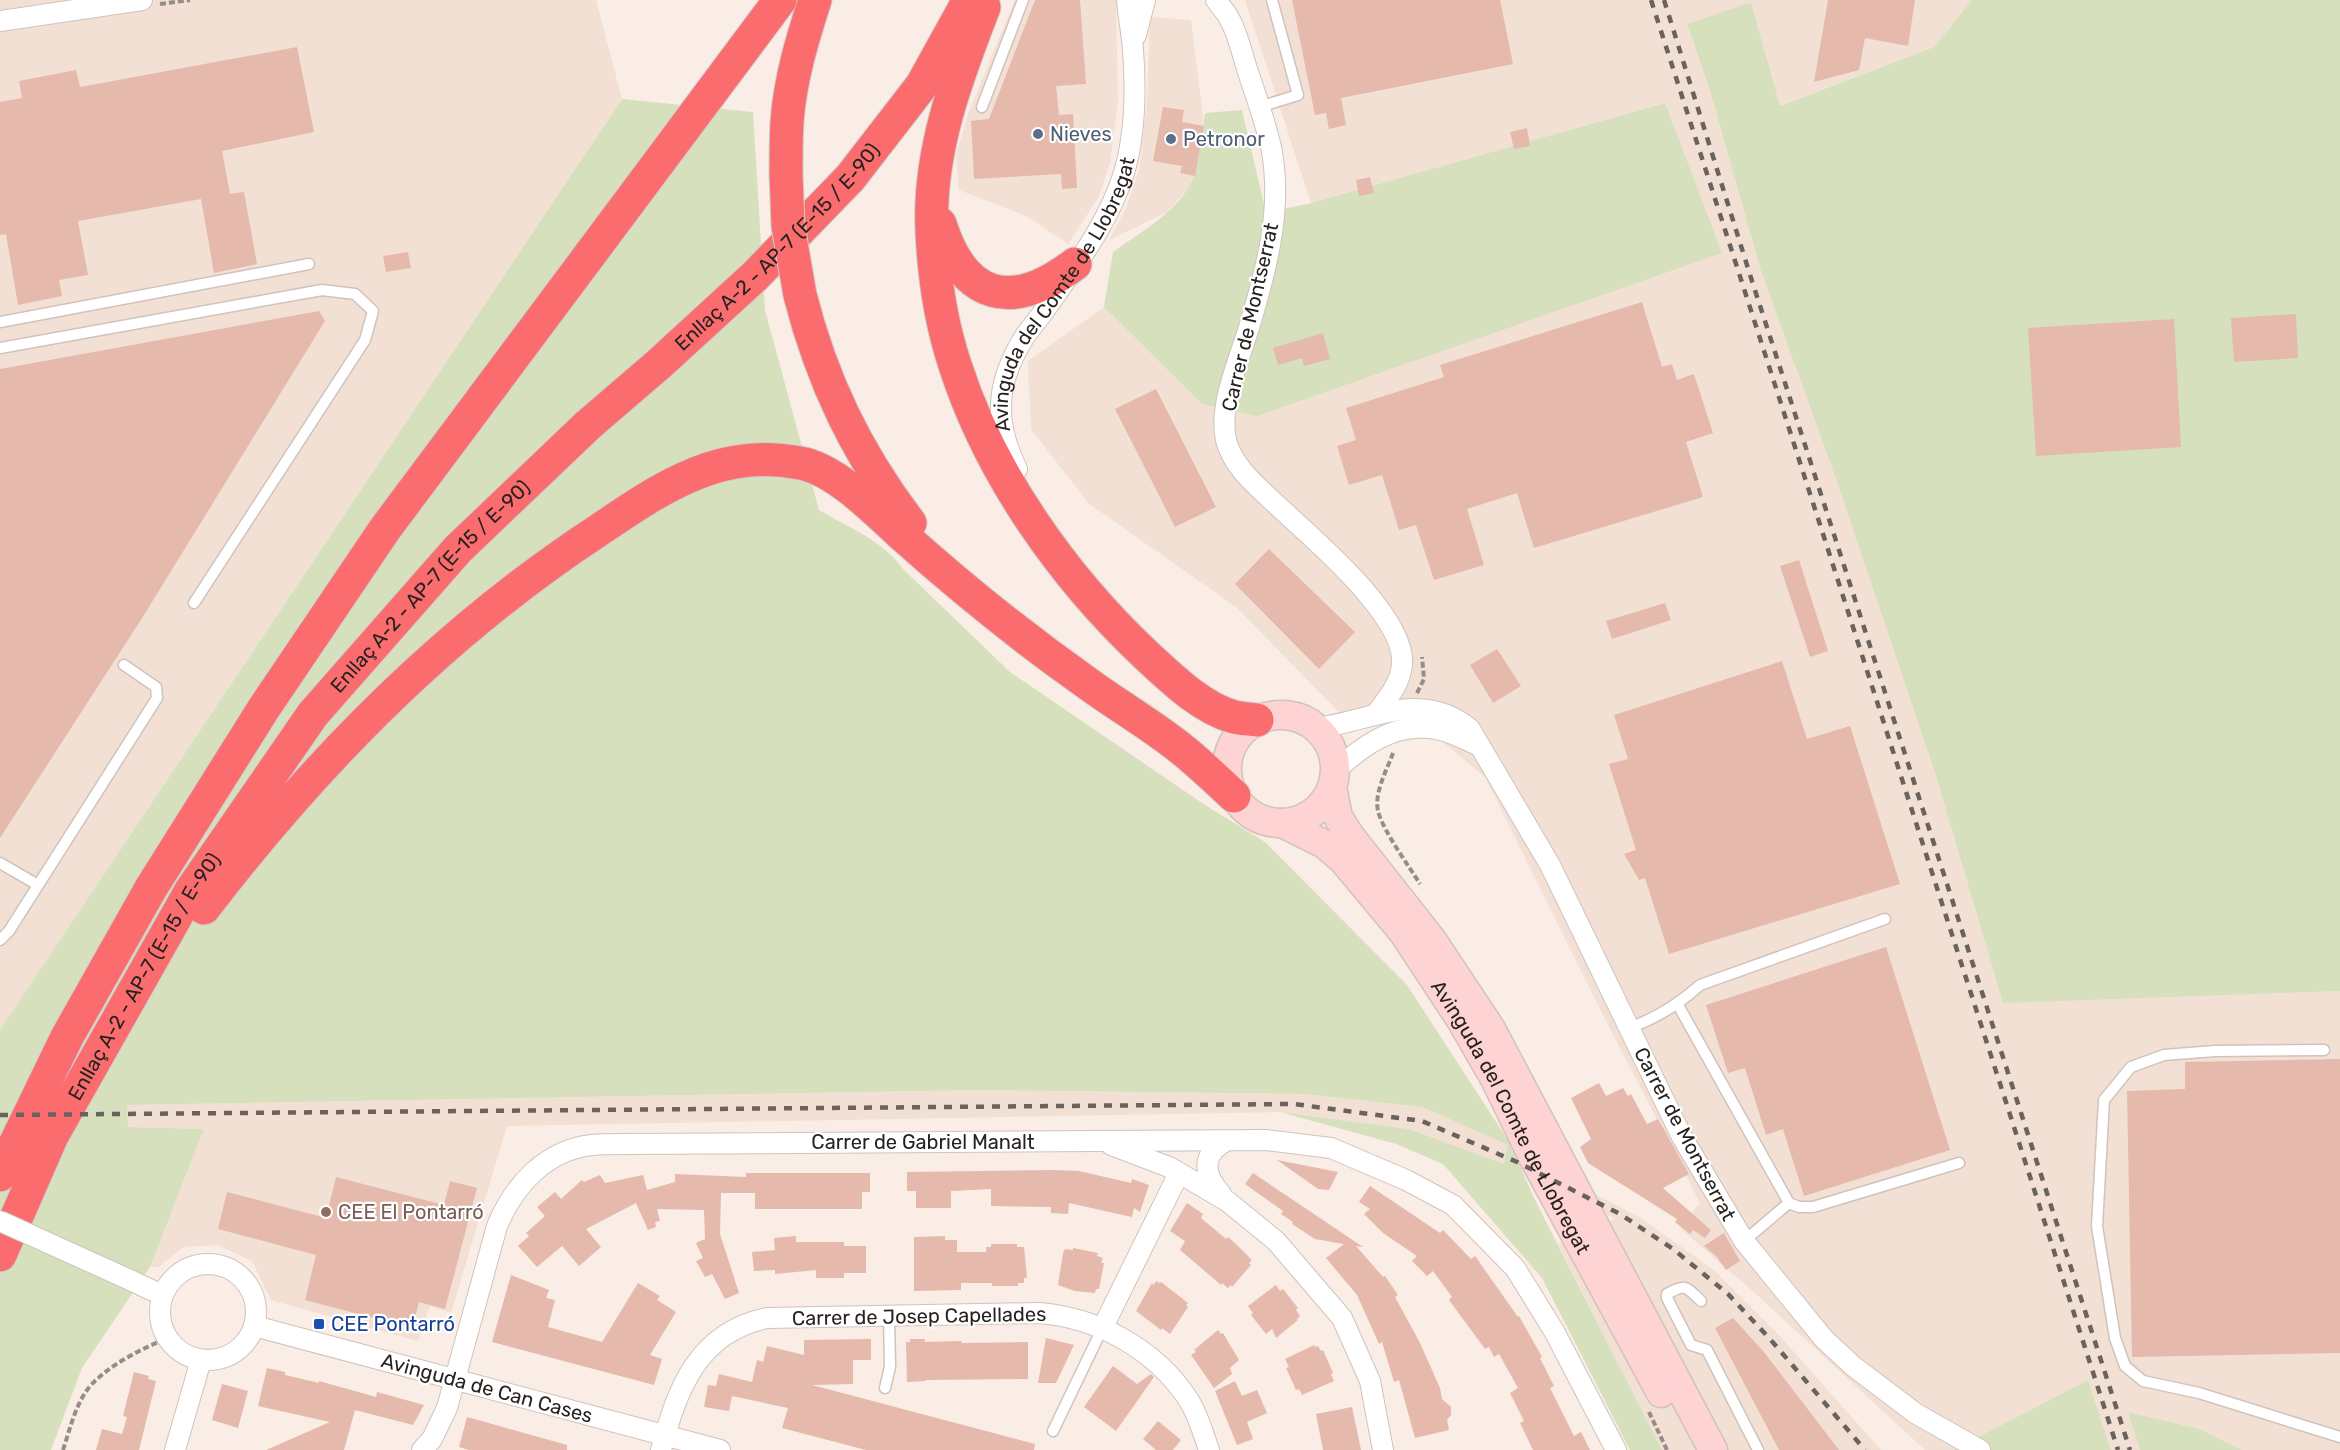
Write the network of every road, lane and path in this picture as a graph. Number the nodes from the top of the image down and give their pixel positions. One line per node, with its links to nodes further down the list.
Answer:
1 (142, 0): 11 (street)
2 (780, 0): 43 (highway, Enllaç A-2 - AP-7 (E-15 / E-90))
3 (815, 0): 22 (highway, bridge)
4 (969, 0): 37 (highway, Enllaç A-2 - AP-7 (E-15 / E-90))
5 (987, 0): 15 (highway)
6 (1023, 0): 13 (lane)
7 (1127, 0): 12 (street, Avinguda del Comte de Llobregat)
8 (1145, 0): 12 (street, Avinguda del Comte de Llobregat)
9 (1216, 0): 14 (street, Carrer de Montserrat)
10 (1272, 0): 14 (lane)
11 (0, 21)
12 (1133, 50): 17 (street, Avinguda del Comte de Llobregat)
13 (982, 107)
14 (1259, 107): 24 (street, Carrer de Montserrat)
15 (932, 198): 17 (highway); 20 (highway)
16 (309, 264): 18 (lane)
17 (1074, 264): 20 (street, Avinguda del Comte de Llobregat)
18 (0, 322)
19 (0, 348): 21 (lane)
20 (1040, 532): 25 (highway)
21 (194, 603)
22 (993, 612): 29 (highway); 37 (highway)
23 (124, 665): 32 (lane)
24 (1375, 715): 26 (street, Carrer de Montserrat); 27 (street, Carrer de Montserrat)
25 (1257, 720): 26 (main road); 29 (main road)
26 (1315, 728): 28 (main road)
27 (1478, 745): 28 (street); 36 (street, Carrer de Montserrat)
28 (1333, 779): 30 (main road); 69 (main road, Avinguda del Comte de Llobregat)
29 (1234, 796): 30 (main road)
30 (1282, 823): 68 (main road, Avinguda del Comte de Llobregat)
31 (0, 863): 32 (lane)
32 (38, 885): 34 (lane)
33 (1885, 919): 35 (lane)
34 (0, 940)
35 (1678, 1005): 36 (lane); 45 (lane)
36 (1629, 1028): 47 (street, Carrer de Montserrat)
37 (107, 1036): 48 (highway, Enllaç A-2 - AP-7 (E-15 / E-90))
38 (2324, 1050): 59 (lane)
39 (1100, 1141): 40 (street); 42 (street, Carrer de Gabriel Manalt); 56 (street, Carrer de Gabriel Manalt)
40 (1226, 1141): 44 (street); 67 (street)
41 (1959, 1163): 45 (lane)
42 (1179, 1173): 44 (street, Carrer de Gabriel Manalt); 53 (street)
43 (0, 1175)
44 (1227, 1200): 66 (street, Carrer de Gabriel Manalt)
45 (1789, 1203): 47 (lane)
46 (0, 1221): 49 (street, bridge)
47 (1744, 1241): 71 (street, Carrer de Montserrat)
48 (0, 1256)
49 (162, 1295): 52 (street); 54 (street)
50 (1701, 1301): 70 (lane)
51 (889, 1316): 53 (street, Carrer de Josep Capellades); 57 (lane); 60 (street, Carrer de Josep Capellades)
52 (254, 1326): 55 (street); 56 (street, Avinguda de Can Cases)
53 (1102, 1329): 58 (lane); 65 (street, Carrer de Josep Capellades)
54 (167, 1338): 55 (street); 61 (path)
55 (201, 1360): 62 (street)
56 (455, 1380): 60 (street, Avinguda de Can Cases); 63 (street, Carrer de Gabriel Manalt)
57 (885, 1388)
58 (1053, 1431)
59 (2340, 1437)
60 (663, 1443): 64 (street, Avinguda de Can Cases)
61 (63, 1450)
62 (175, 1450)
63 (422, 1450)
64 (720, 1450)
65 (1209, 1450)
66 (1383, 1450)
67 (1616, 1450)
68 (1691, 1450)
69 (1713, 1450)
70 (1758, 1450)
71 (1980, 1450)

